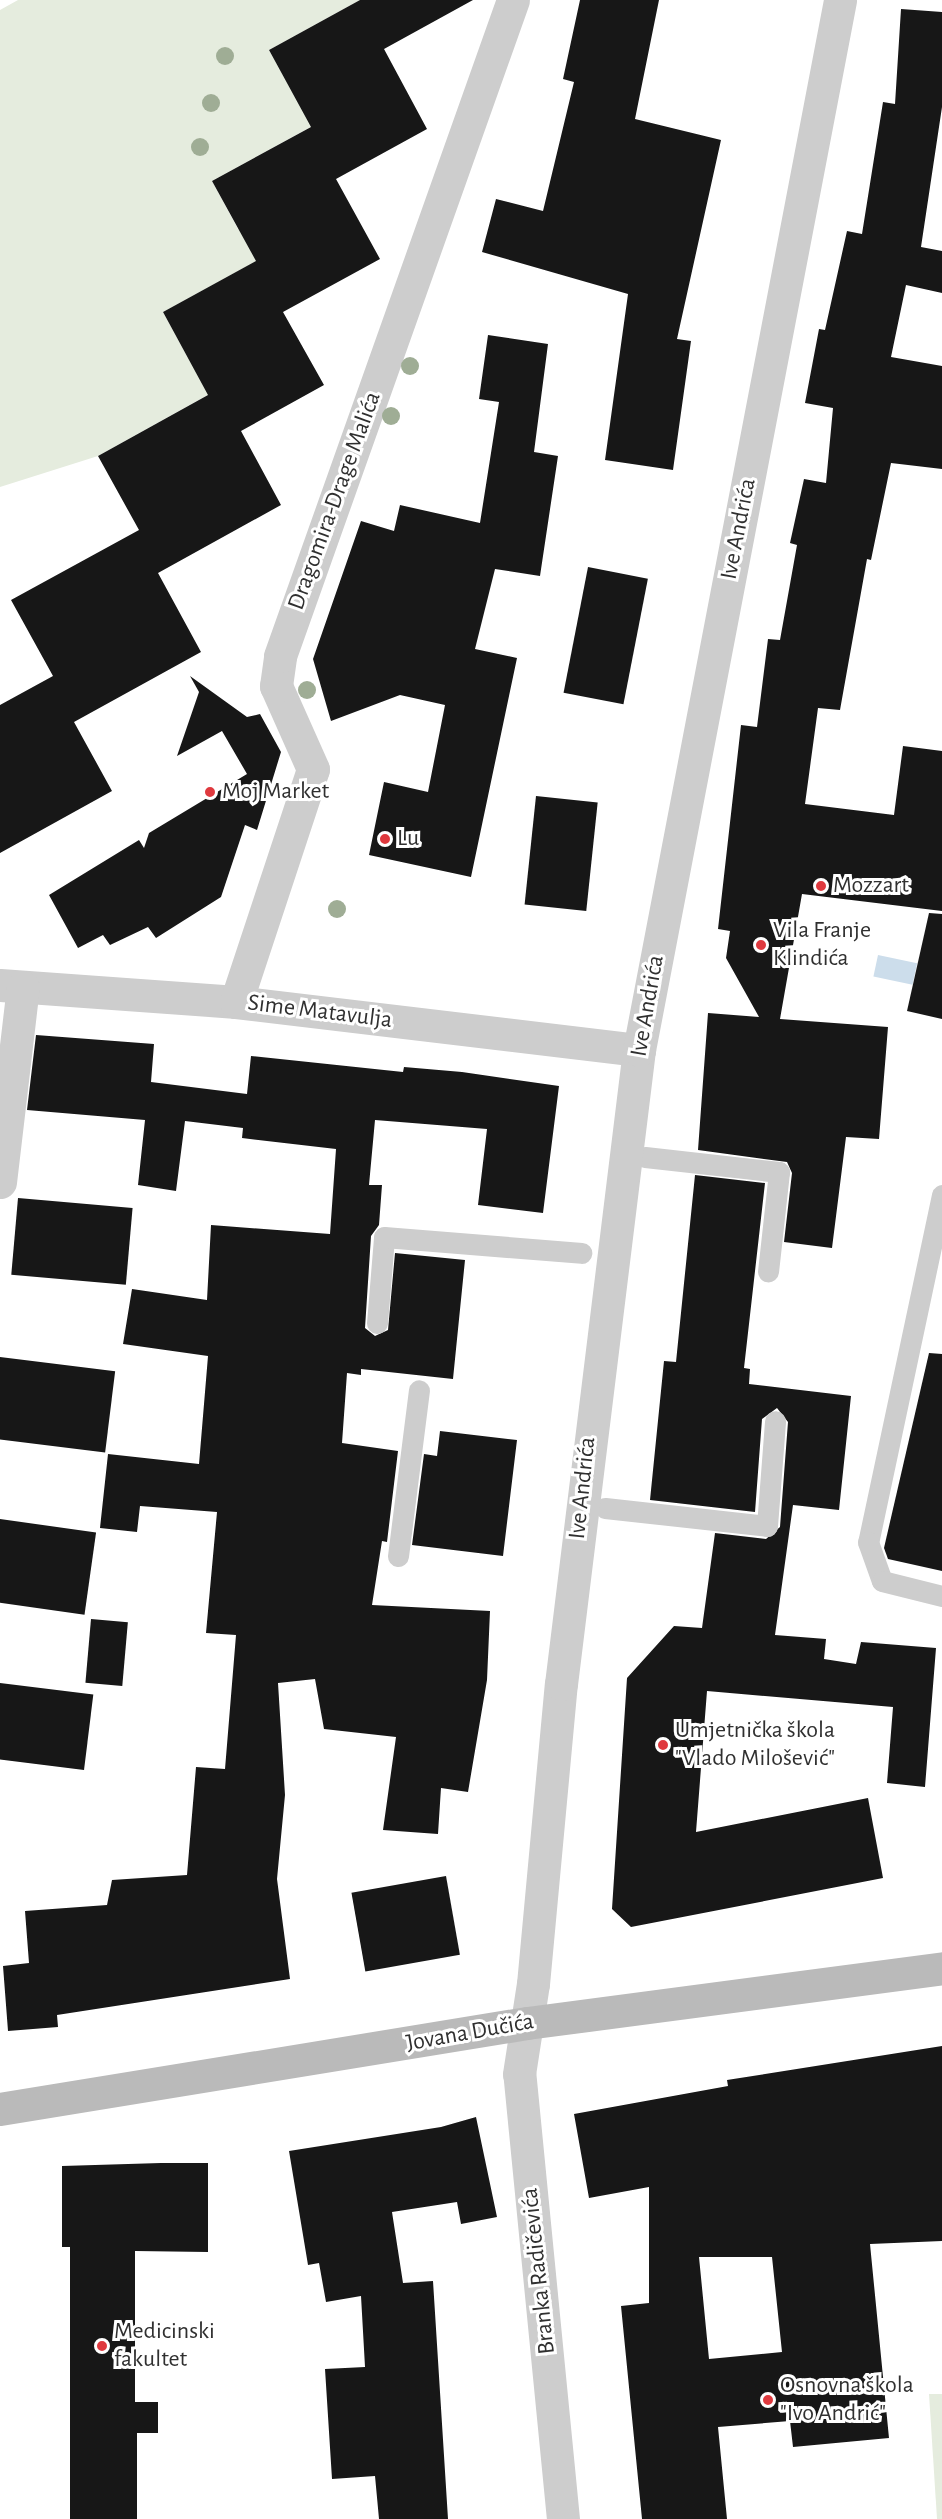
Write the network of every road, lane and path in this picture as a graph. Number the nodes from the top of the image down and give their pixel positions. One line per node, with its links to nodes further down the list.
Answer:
1 (513, 0): 4 (street, Dragomira-Drage Malića)
2 (840, 0): 5 (street, Ive Andrića)
3 (11, 986): 4 (street, Sime Matavulja); 7 (street)
4 (236, 1002): 5 (street, Sime Matavulja)
5 (639, 1050): 18 (street, Ive Andrića)
6 (645, 1157): 10 (lane)
7 (0, 1182)
8 (942, 1195): 16 (lane)
9 (581, 1253): 11 (lane)
10 (768, 1271)
11 (377, 1323)
12 (418, 1390): 15 (lane)
13 (775, 1421): 14 (lane)
14 (605, 1508)
15 (398, 1556)
16 (942, 1596)
17 (942, 1968): 18 (street, Jovana Dučića)
18 (527, 2023): 19 (street, Jovana Dučića); 20 (street, Branka Radičevića)
19 (0, 2109)
20 (563, 2519)

